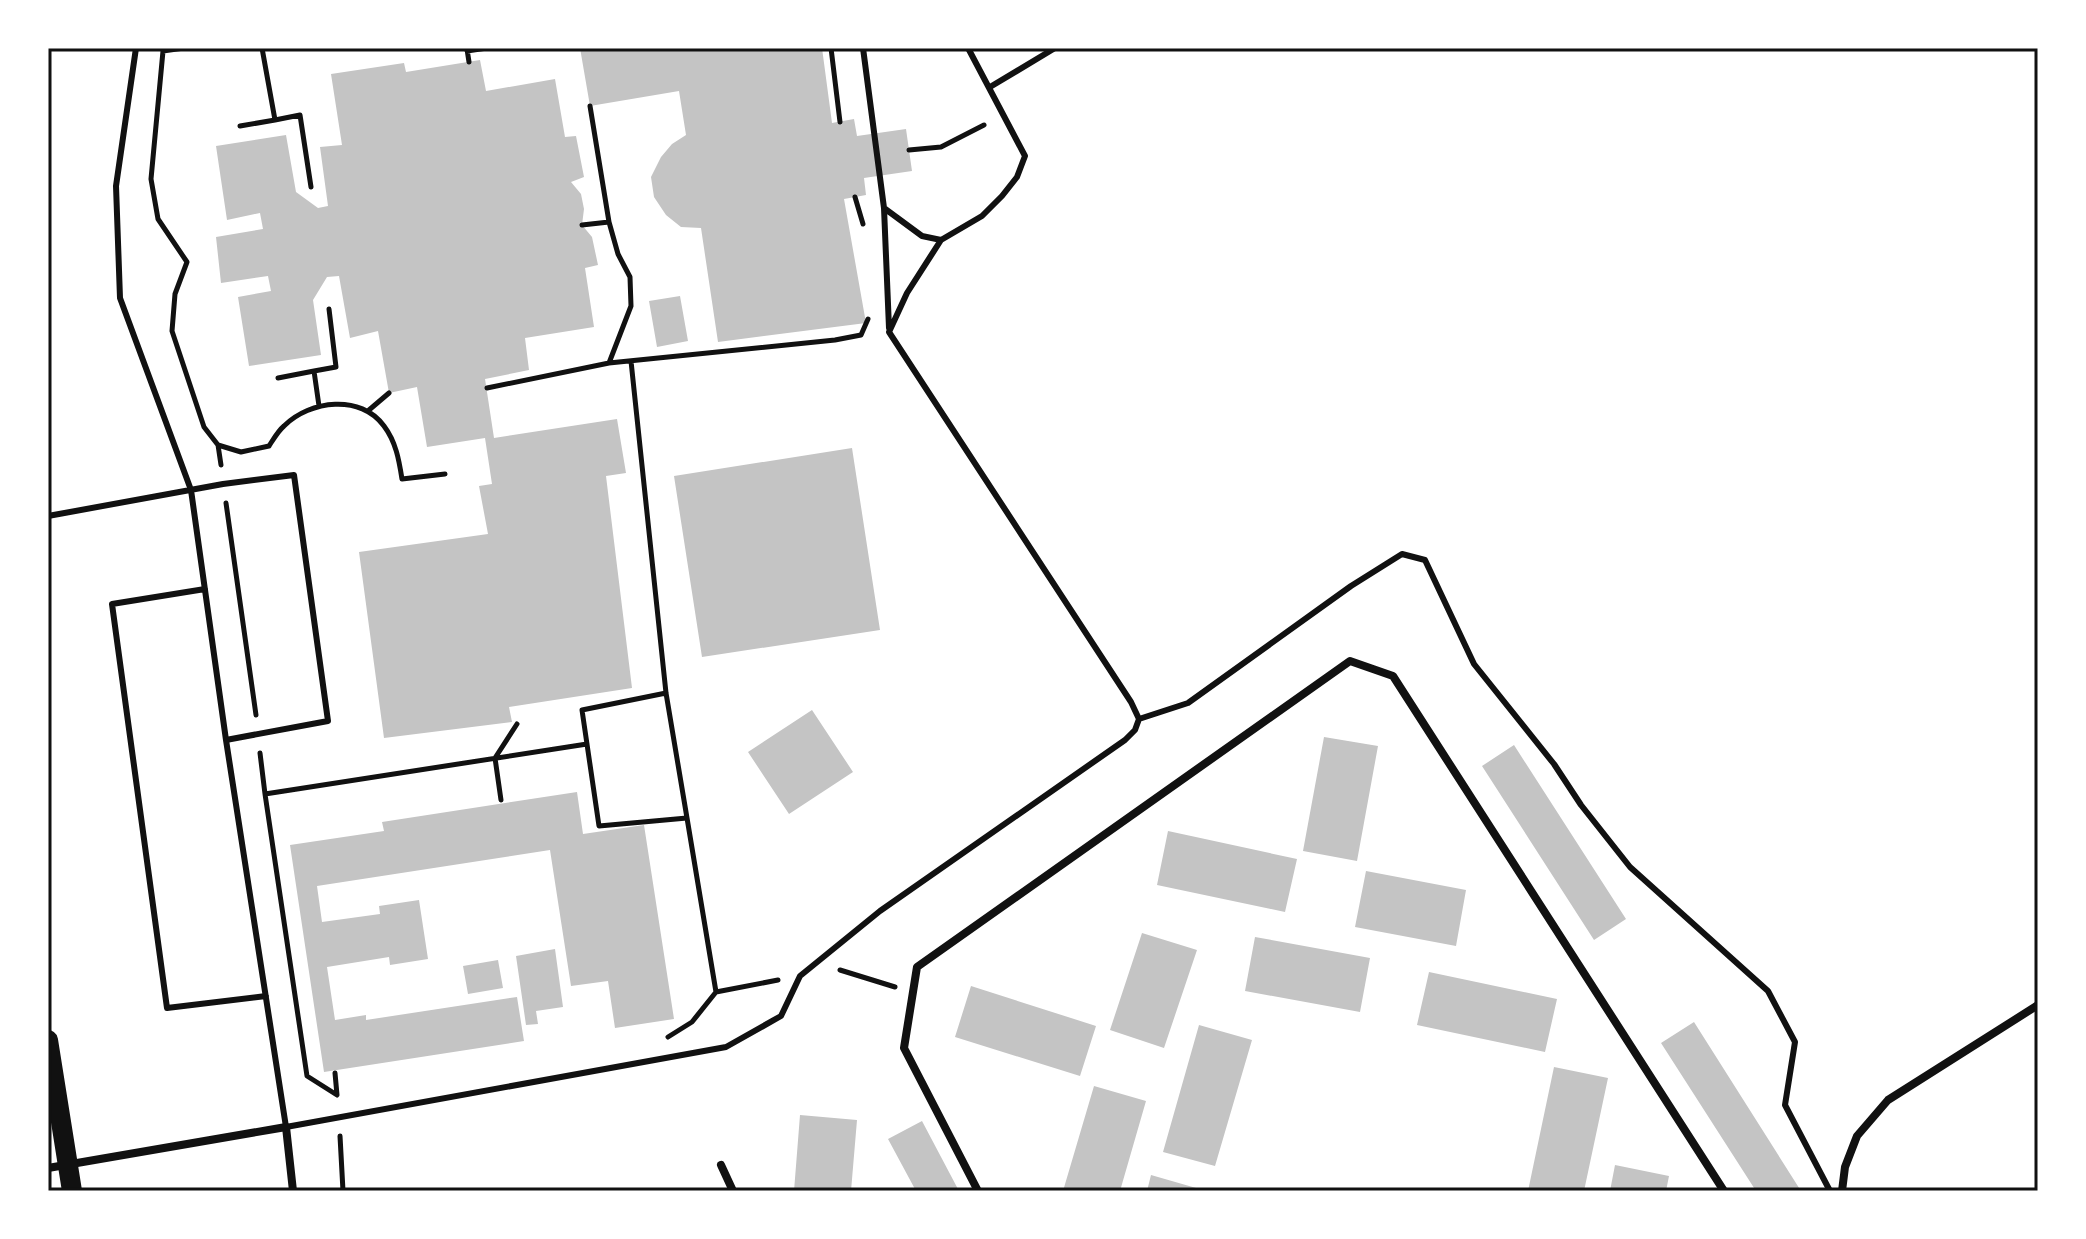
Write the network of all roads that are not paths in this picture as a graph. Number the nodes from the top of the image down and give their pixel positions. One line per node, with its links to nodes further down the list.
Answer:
1 (136, 48): 9 (lane)
2 (863, 48): 6 (lane)
3 (968, 48): 5 (lane)
4 (1055, 48): 5 (lane)
5 (990, 87): 7 (lane)
6 (884, 208): 7 (lane); 8 (lane)
7 (941, 240): 8 (lane)
8 (889, 332): 12 (lane)
9 (191, 490): 10 (lane); 11 (lane); 13 (lane)
10 (48, 516)
11 (205, 589): 13 (lane); 14 (lane)
12 (1139, 719): 17 (lane); 25 (lane)
13 (226, 740): 14 (lane)
14 (266, 996): 17 (lane)
15 (2038, 1005): 26 (street)
16 (48, 1040): 19 (main road)
17 (286, 1127): 19 (street); 21 (street)
18 (721, 1165): 22 (street)
19 (58, 1166): 20 (main road)
20 (72, 1191)
21 (293, 1191)
22 (733, 1191)
23 (978, 1191): 24 (street)
24 (1724, 1191)
25 (1830, 1191)
26 (1842, 1191)

